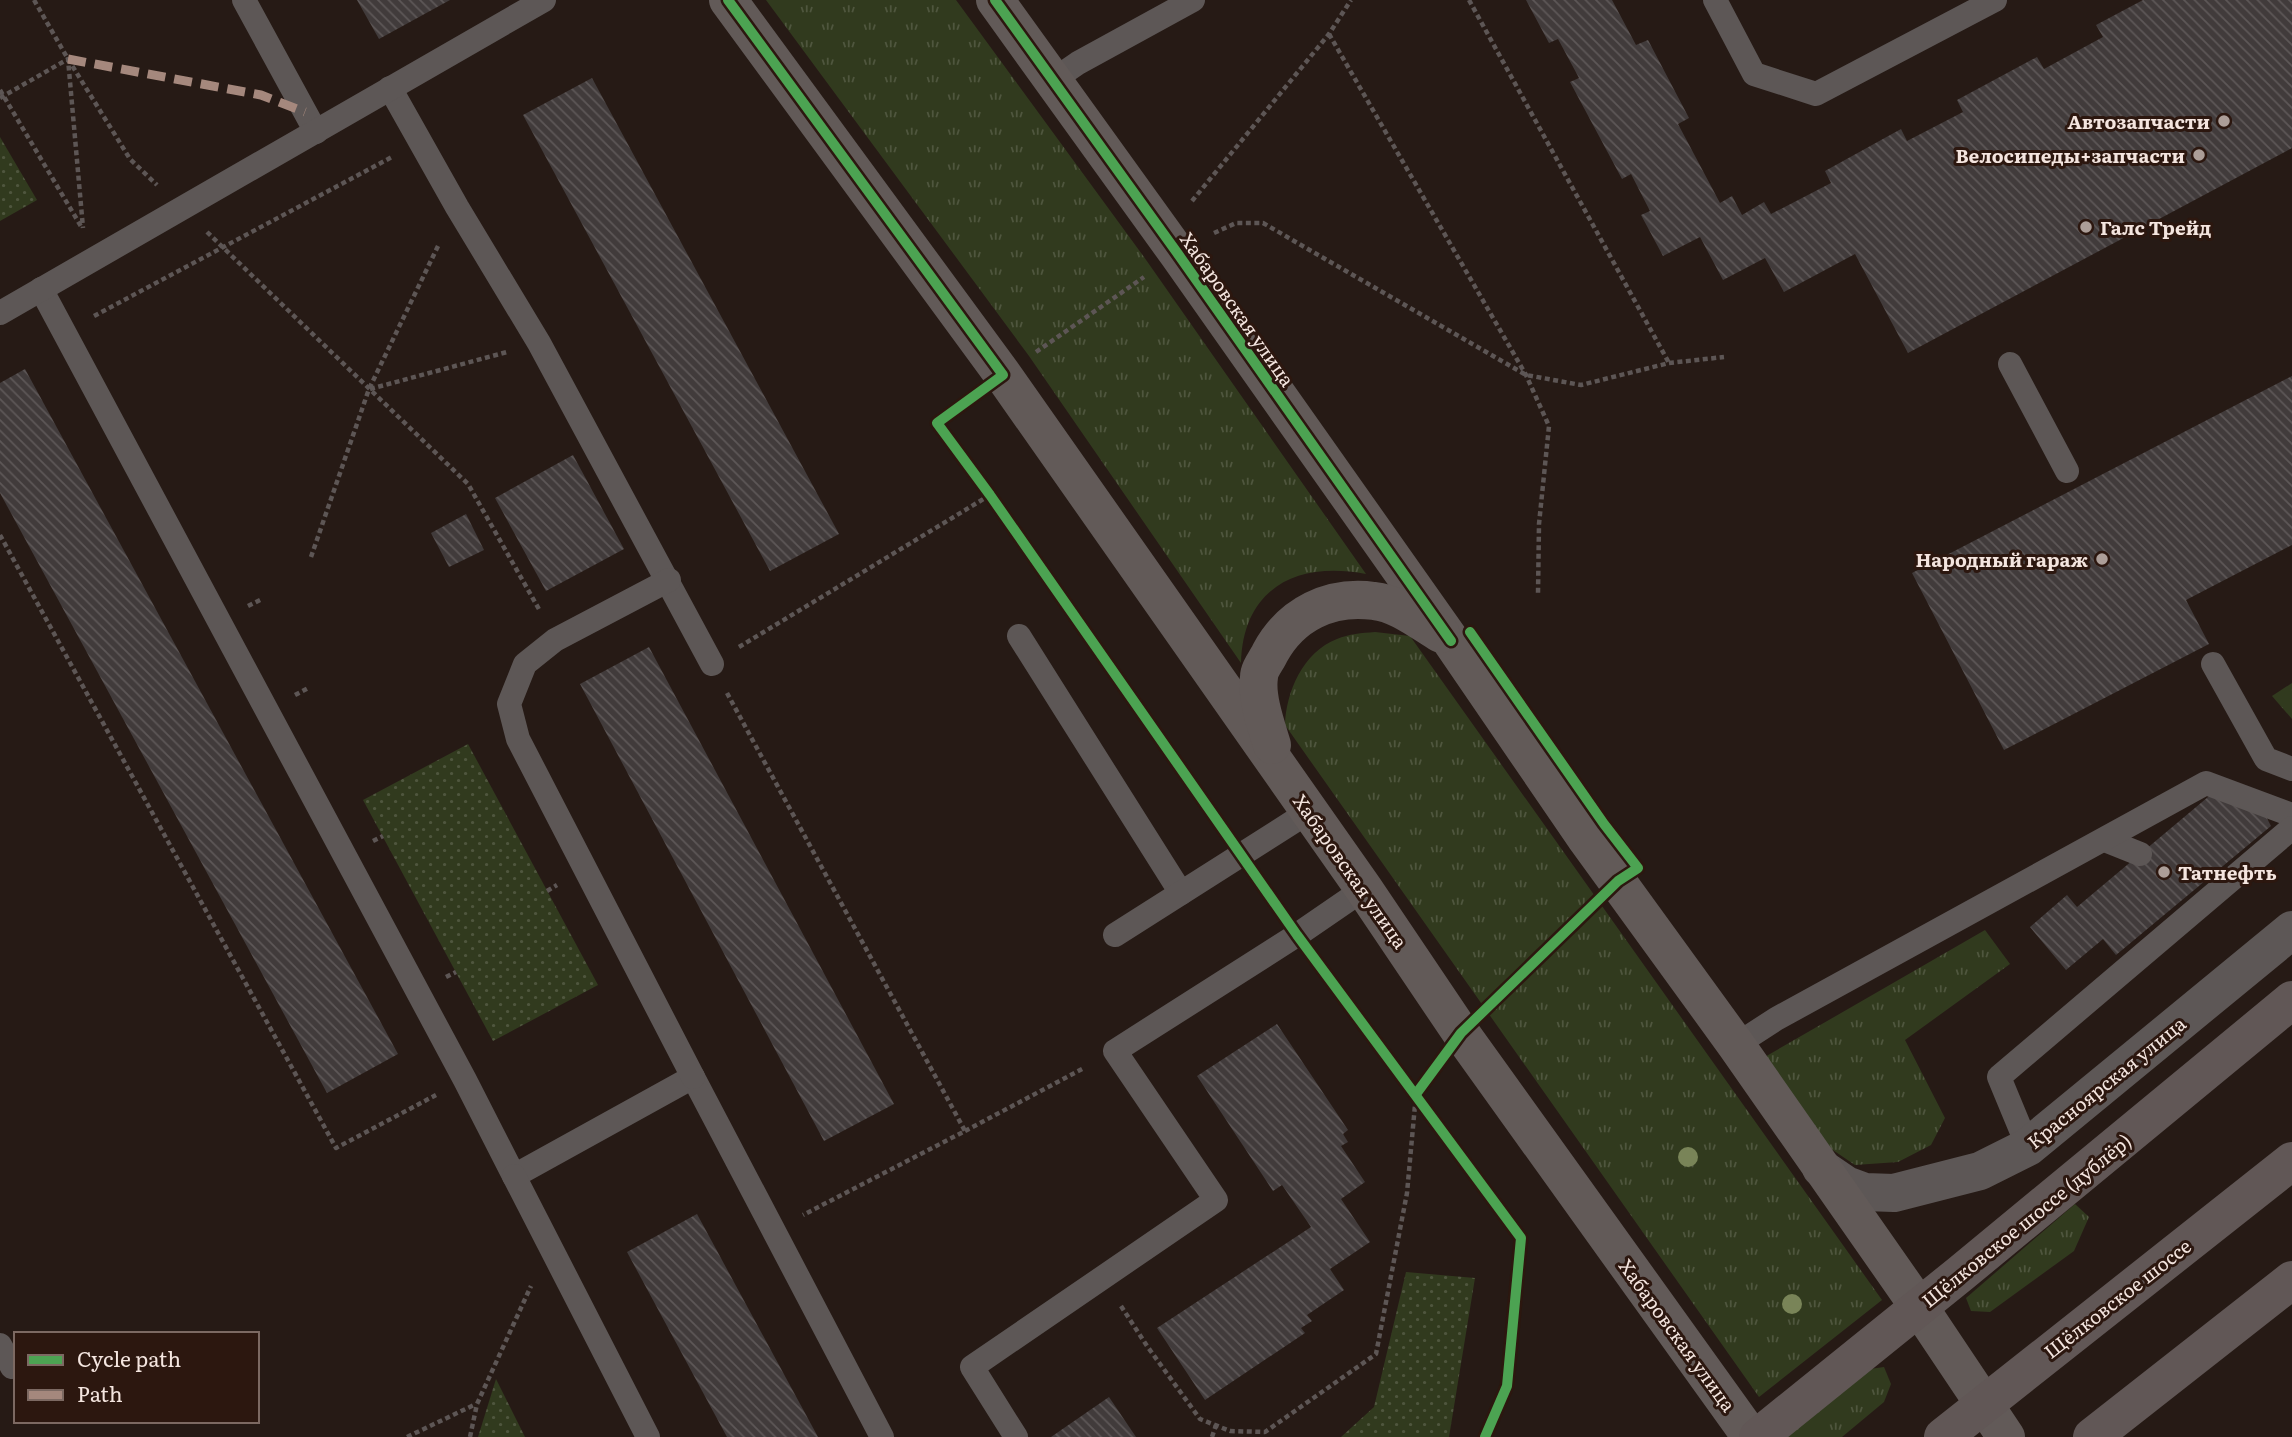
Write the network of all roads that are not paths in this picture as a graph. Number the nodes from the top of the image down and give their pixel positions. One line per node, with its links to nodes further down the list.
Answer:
1 (244, 0): 10 (lane)
2 (544, 0): 9 (lane)
3 (728, 0): 20 (main road, Хабаровская улица)
4 (995, 0): 8 (main road, Хабаровская улица)
5 (1193, 0): 8 (lane)
6 (1715, 0): 7 (lane)
7 (1995, 0)
8 (1052, 80): 17 (main road, Хабаровская улица)
9 (390, 88): 10 (lane); 15 (lane)
10 (316, 132): 11 (lane)
11 (41, 289): 12 (lane); 37 (lane)
12 (0, 313)
13 (2010, 364): 14 (lane)
14 (2067, 471)
15 (668, 580): 18 (lane); 33 (lane)
16 (1019, 636): 28 (lane)
17 (1451, 641): 20 (main road); 32 (main road, Хабаровская улица)
18 (712, 664)
19 (2213, 664): 21 (lane)
20 (1279, 767): 22 (main road, Хабаровская улица)
21 (2292, 769)
22 (1310, 811): 27 (main road, Хабаровская улица); 28 (lane)
23 (2292, 815): 25 (lane)
24 (2292, 828): 34 (lane)
25 (2105, 840): 26 (lane); 32 (lane)
26 (2140, 854)
27 (1364, 889): 45 (lane); 46 (main road, Хабаровская улица)
28 (1181, 893): 30 (lane)
29 (2292, 930): 34 (street, Красноярская улица)
30 (1115, 934)
31 (2292, 1000): 39 (main road, Щёлковское шоссе (дублёр))
32 (1736, 1045): 36 (main road, Хабаровская улица)
33 (693, 1077): 37 (lane); 44 (lane)
34 (2028, 1147): 36 (street, Красноярская улица)
35 (2292, 1161): 42 (main road, Щёлковское шоссе)
36 (1821, 1168): 39 (main road, Хабаровская улица)
37 (514, 1176): 43 (lane)
38 (2292, 1280): 50 (main road)
39 (1919, 1307): 42 (main road, Хабаровская улица); 47 (main road, Щёлковское шоссе (дублёр))
40 (0, 1345): 41 (lane)
41 (12, 1367)
42 (1985, 1403): 48 (main road, Щёлковское шоссе); 49 (main road, Хабаровская улица)
43 (648, 1437)
44 (882, 1437)
45 (1016, 1437)
46 (1751, 1437)
47 (1758, 1437)
48 (1943, 1437)
49 (2006, 1437)
50 (2092, 1437)

